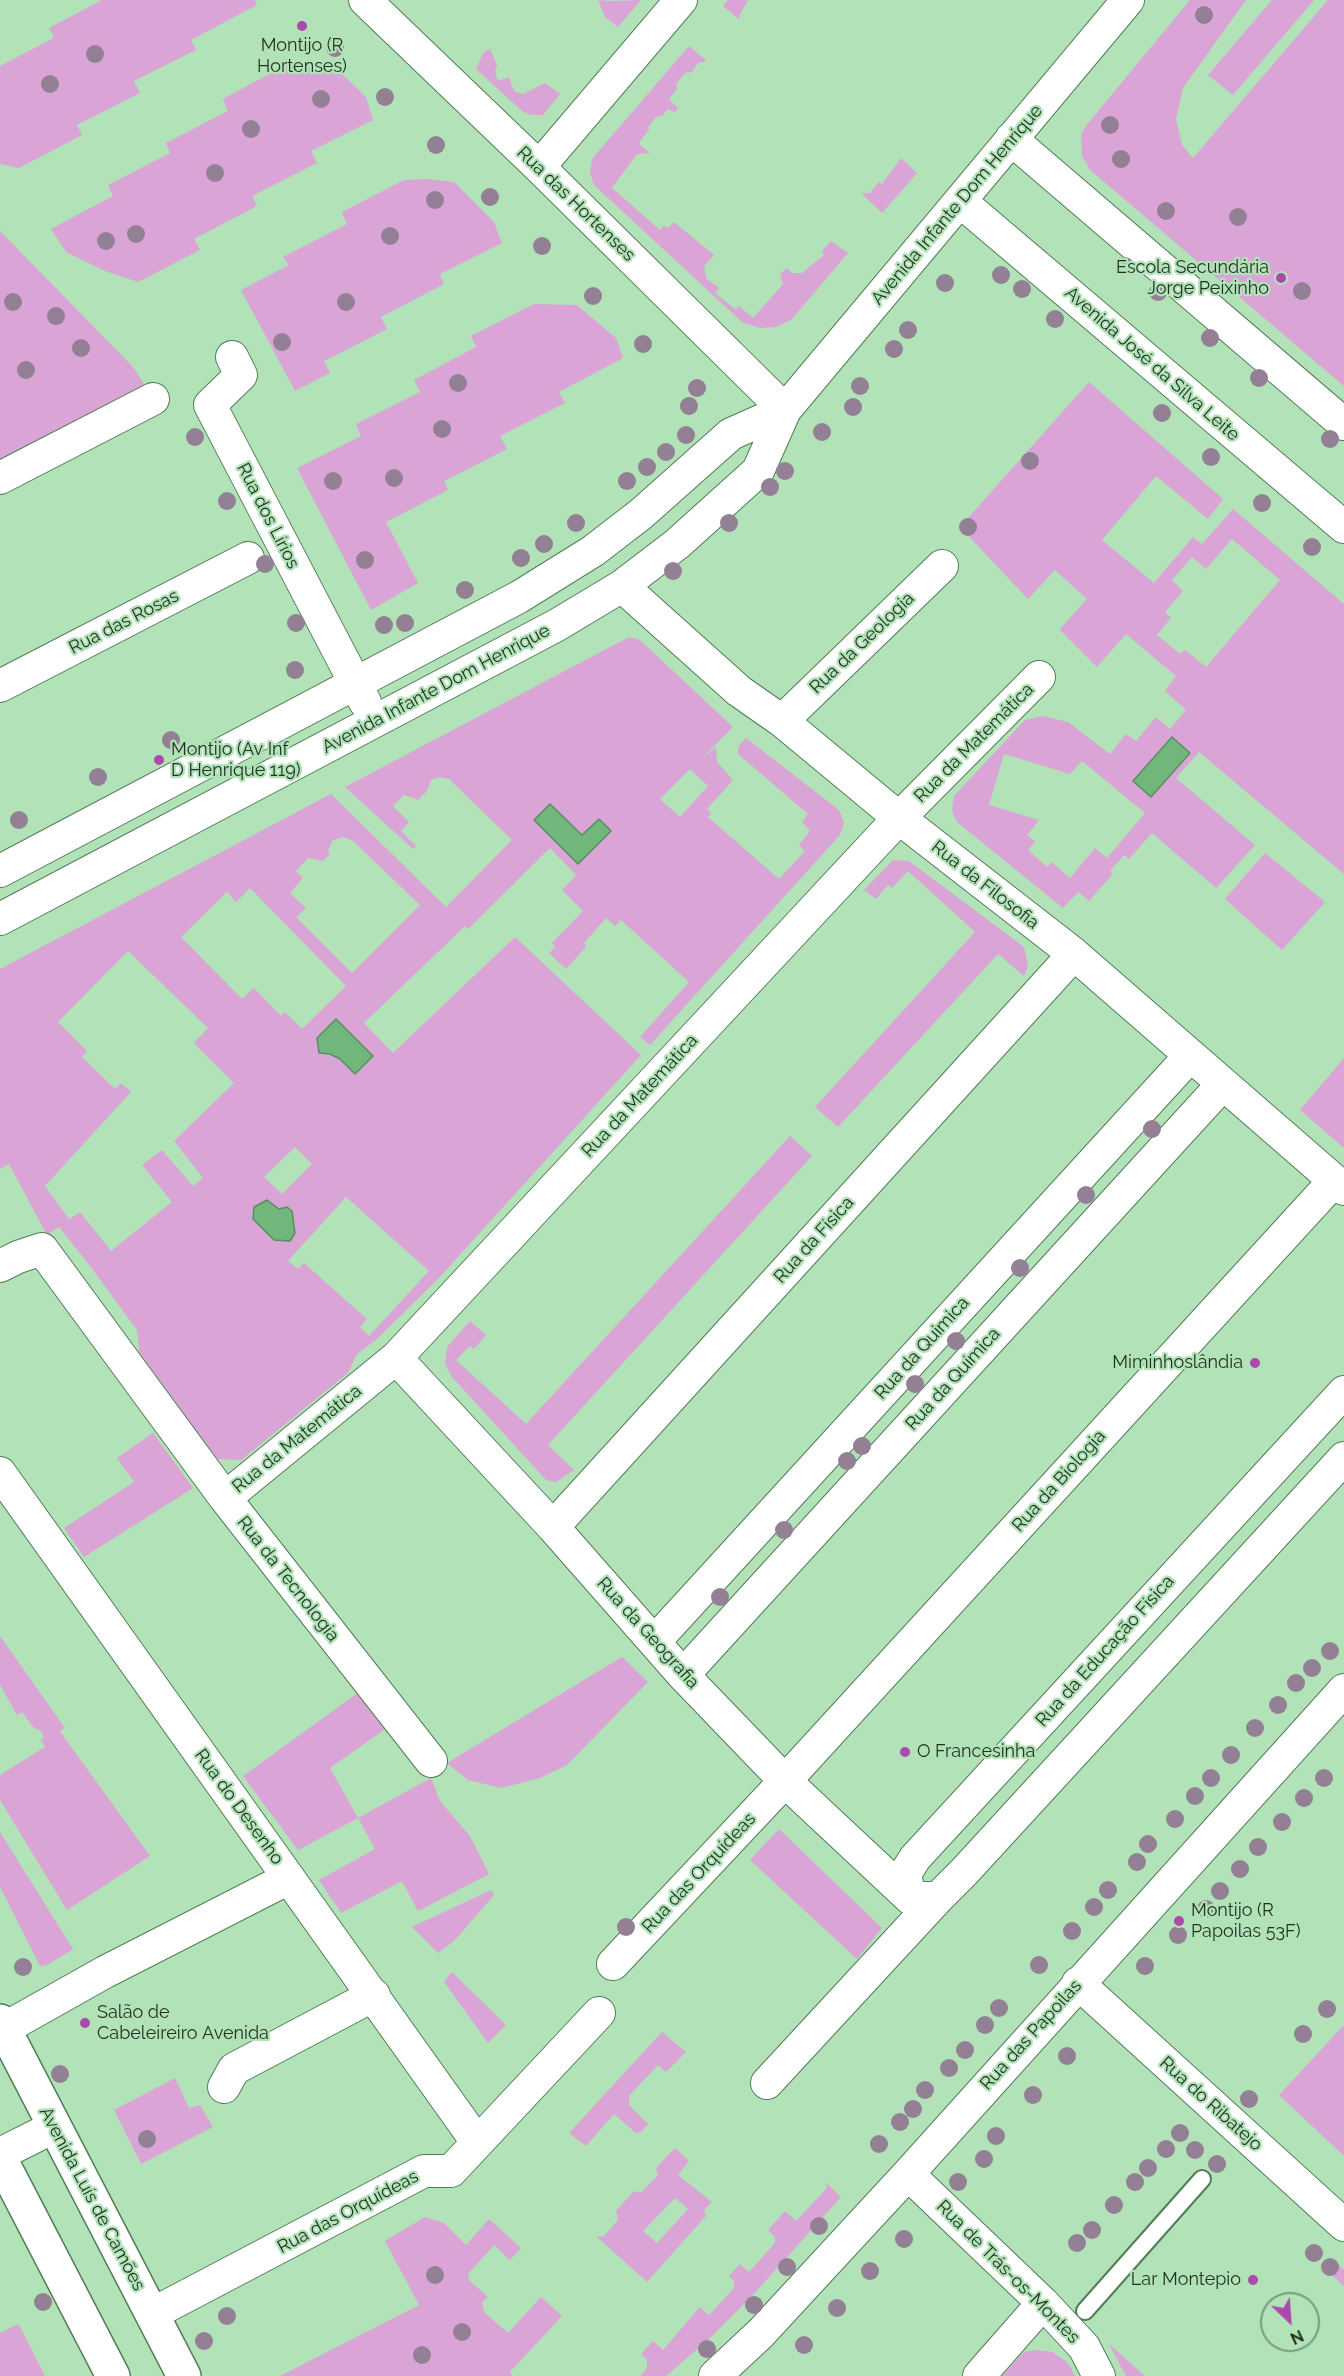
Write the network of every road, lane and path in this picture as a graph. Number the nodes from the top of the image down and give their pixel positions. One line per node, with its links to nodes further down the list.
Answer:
1 (365, 0): 5 (street, Rua das Hortenses)
2 (681, 0): 5 (street)
3 (1128, 0): 4 (street, Avenida Infante Dom Henrique)
4 (1011, 139): 6 (street, Avenida Infante Dom Henrique); 10 (street)
5 (539, 167): 9 (street, Rua das Hortenses)
6 (960, 201): 9 (street, Avenida Infante Dom Henrique); 12 (street, Avenida José da Silva Leite)
7 (232, 357): 17 (street, Rua dos Lírios)
8 (153, 399): 11 (street)
9 (785, 410): 15 (street, Avenida Infante Dom Henrique); 17 (street, Avenida Infante Dom Henrique)
10 (1344, 424)
11 (0, 478)
12 (1344, 527)
13 (248, 558): 18 (street, Rua das Rosas)
14 (942, 566): 20 (street, Rua da Geologia)
15 (622, 586): 19 (street, Avenida Infante Dom Henrique); 20 (street, Rua da Filosofia)
16 (1039, 677): 21 (street, Rua da Matemática)
17 (356, 684): 19 (street); 22 (street, Avenida Infante Dom Henrique)
18 (0, 686)
19 (375, 721): 23 (street, Avenida Infante Dom Henrique)
20 (782, 721): 21 (street, Rua da Filosofia)
21 (899, 818): 24 (street, Rua da Filosofia); 30 (street, Rua da Matemática)
22 (0, 871)
23 (0, 919)
24 (1074, 954): 25 (street, Rua da Filosofia); 36 (street, Rua da Física)
25 (1190, 1056): 26 (street, Rua da Filosofia); 29 (street, Rua da Quimica)
26 (1223, 1084): 27 (street, Rua da Filosofia); 31 (street, Rua da Química)
27 (1339, 1185): 43 (street, Rua da Biologia)
28 (0, 1266): 35 (street, Rua da Tecnologia)
29 (922, 1348): 31 (street); 39 (street, Rua da Quimica)
30 (396, 1358): 35 (street, Rua da Matemática); 36 (street, Rua da Geografia)
31 (959, 1373): 40 (street, Rua da Química)
32 (1344, 1392): 37 (street, Rua da Educação Física)
33 (1344, 1458): 38 (street)
34 (0, 1473): 44 (street, Rua do Desenho)
35 (225, 1498): 42 (street, Rua da Tecnologia)
36 (553, 1527): 39 (street, Rua da Geografia)
37 (1176, 1574): 38 (street); 45 (street, Rua da Educação Física)
38 (1211, 1604): 45 (street)
39 (655, 1641): 40 (street, Rua da Geografia)
40 (683, 1675): 43 (street, Rua da Geografia)
41 (1344, 1690): 47 (street, Rua das Papoilas)
42 (431, 1761)
43 (784, 1781): 45 (street, Rua da Geografia); 46 (street, Rua das Orquídeas)
44 (289, 1878): 48 (street, Rua do Desenho); 50 (street)
45 (924, 1898): 51 (street)
46 (612, 1964)
47 (1078, 1983): 56 (street, Rua das Papoilas); 58 (street, Rua do Ribatejo)
48 (374, 1995): 52 (street); 54 (street, Rua do Desenho)
49 (599, 2013): 54 (street, Rua das Orquídeas)
50 (8, 2021): 53 (main road, Avenida Luís de Camões)
51 (767, 2083)
52 (224, 2087)
53 (54, 2127): 55 (street); 61 (main road, Avenida Luís de Camões)
54 (477, 2142): 61 (street, Rua das Orquídeas)
55 (0, 2156): 62 (main road)
56 (908, 2174): 59 (street, Rua de Trás-os-Montes); 64 (street, Rua das Papoilas)
57 (1202, 2180): 60 (lane)
58 (1344, 2225)
59 (1043, 2303): 65 (street, Rua de Trás-os-Montes); 66 (street, Rua de Trás-os-Montes)
60 (1085, 2311)
61 (153, 2314): 63 (main road, Avenida Luís de Camões)
62 (113, 2376)
63 (184, 2376)
64 (715, 2376)
65 (979, 2376)
66 (1099, 2376)

